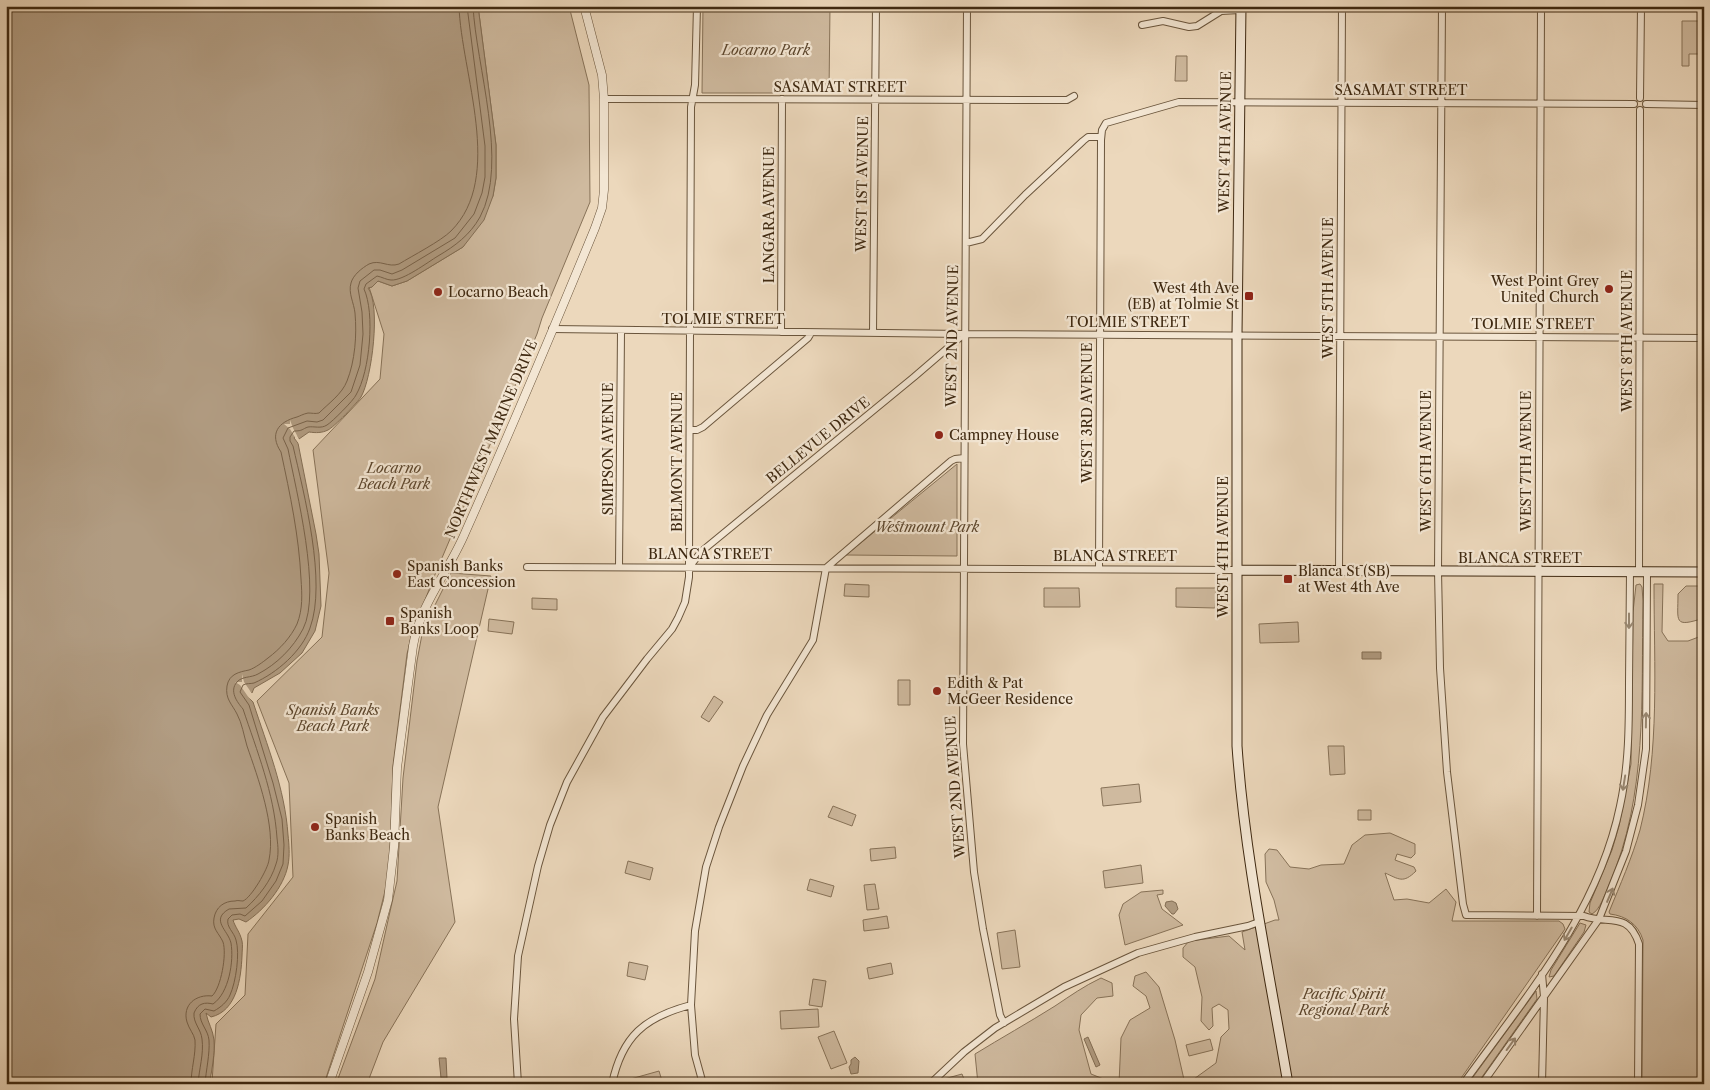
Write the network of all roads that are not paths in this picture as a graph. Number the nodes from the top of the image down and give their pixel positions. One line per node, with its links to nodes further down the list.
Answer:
1 (584, 6): 13 (street, NORTHWEST MARINE DRIVE)
2 (697, 6): 14 (street, BELMONT AVENUE)
3 (876, 6): 16 (street, WEST 1ST AVENUE)
4 (967, 6): 17 (street, WEST 2ND AVENUE)
5 (1342, 6): 19 (street, WEST 5TH AVENUE)
6 (1442, 6): 20 (street, WEST 6TH AVENUE)
7 (1541, 6): 21 (street, WEST 7TH AVENUE)
8 (1641, 6): 12 (street)
9 (1241, 8): 10 (street); 18 (main road, WEST 4TH AVENUE)
10 (1142, 25)
11 (1074, 96): 17 (street, SASAMAT STREET)
12 (1640, 98): 22 (street); 23 (street)
13 (604, 99): 14 (street, SASAMAT STREET); 28 (street, NORTHWEST MARINE DRIVE)
14 (693, 99): 15 (street, SASAMAT STREET); 30 (street, BELMONT AVENUE)
15 (782, 99): 16 (street, SASAMAT STREET); 31 (street, LANGARA AVENUE)
16 (876, 100): 17 (street, SASAMAT STREET); 33 (street, WEST 1ST AVENUE)
17 (966, 100): 27 (street, WEST 2ND AVENUE)
18 (1240, 102): 19 (street, SASAMAT STREET); 26 (street, SASAMAT STREET); 36 (main road, WEST 4TH AVENUE)
19 (1342, 103): 20 (street, SASAMAT STREET); 37 (street, WEST 5TH AVENUE)
20 (1441, 103): 21 (street, SASAMAT STREET); 38 (street, WEST 6TH AVENUE)
21 (1540, 103): 22 (street, SASAMAT STREET); 39 (street, WEST 7TH AVENUE)
22 (1634, 104): 25 (street)
23 (1646, 104): 24 (street); 25 (street)
24 (1704, 105)
25 (1640, 110): 40 (street, WEST 8TH AVENUE)
26 (1101, 137): 27 (street); 35 (street, WEST 3RD AVENUE)
27 (966, 243): 34 (street, WEST 2ND AVENUE)
28 (552, 329): 29 (street, TOLMIE STREET); 64 (street, NORTHWEST MARINE DRIVE)
29 (621, 331): 30 (street, TOLMIE STREET); 45 (street, SIMPSON AVENUE)
30 (690, 331): 31 (street, TOLMIE STREET); 42 (street, BELMONT AVENUE)
31 (781, 332): 32 (street, TOLMIE STREET)
32 (812, 333): 33 (street, TOLMIE STREET); 42 (street)
33 (873, 333): 34 (street, TOLMIE STREET)
34 (964, 334): 35 (street, TOLMIE STREET); 43 (street, WEST 2ND AVENUE); 46 (street, BELLEVUE DRIVE)
35 (1100, 334): 36 (street, TOLMIE STREET); 49 (street, WEST 3RD AVENUE)
36 (1237, 335): 37 (street, TOLMIE STREET); 50 (main road, WEST 4TH AVENUE)
37 (1340, 335): 38 (street, TOLMIE STREET); 51 (street, WEST 5TH AVENUE)
38 (1439, 336): 39 (street, TOLMIE STREET); 52 (street, WEST 6TH AVENUE)
39 (1540, 337): 40 (street, TOLMIE STREET); 53 (street, WEST 7TH AVENUE)
40 (1640, 337): 41 (street, TOLMIE STREET); 54 (street, WEST 8TH AVENUE)
41 (1704, 338)
42 (690, 430): 46 (street, BELMONT AVENUE)
43 (964, 458): 47 (street); 48 (street, WEST 2ND AVENUE)
44 (527, 567): 45 (street, BLANCA STREET)
45 (619, 567): 46 (street, BLANCA STREET)
46 (689, 568): 47 (street, BLANCA STREET); 65 (street, BELMONT AVENUE)
47 (826, 568): 48 (street, BLANCA STREET); 62 (street)
48 (964, 569): 49 (street, BLANCA STREET); 63 (street, WEST 2ND AVENUE)
49 (1099, 569): 50 (street, BLANCA STREET)
50 (1236, 570): 51 (main road, BLANCA STREET); 59 (main road, WEST 4TH AVENUE)
51 (1339, 570): 52 (main road, BLANCA STREET)
52 (1438, 571): 53 (main road, BLANCA STREET); 56 (street, WEST 6TH AVENUE)
53 (1538, 572): 54 (main road, BLANCA STREET); 56 (street, WEST 7TH AVENUE)
54 (1639, 572): 55 (main road, BLANCA STREET); 57 (street, one-way to 57); 58 (street, one-way to 54)
55 (1704, 572)
56 (1537, 916): 57 (street)
57 (1578, 917): 58 (street); 60 (street, one-way to 60)
58 (1599, 918): 61 (street); 73 (street)
59 (1259, 922): 63 (street); 69 (main road, WEST 4TH AVENUE)
60 (1542, 974): 61 (street); 70 (street)
61 (1544, 998): 71 (street, one-way to 61); 72 (street)
62 (691, 1005): 66 (street); 67 (street)
63 (1004, 1023): 68 (street)
64 (329, 1084)
65 (518, 1084)
66 (612, 1084)
67 (703, 1084)
68 (930, 1084)
69 (1288, 1084)
70 (1463, 1084)
71 (1482, 1084)
72 (1542, 1084)
73 (1638, 1084)

